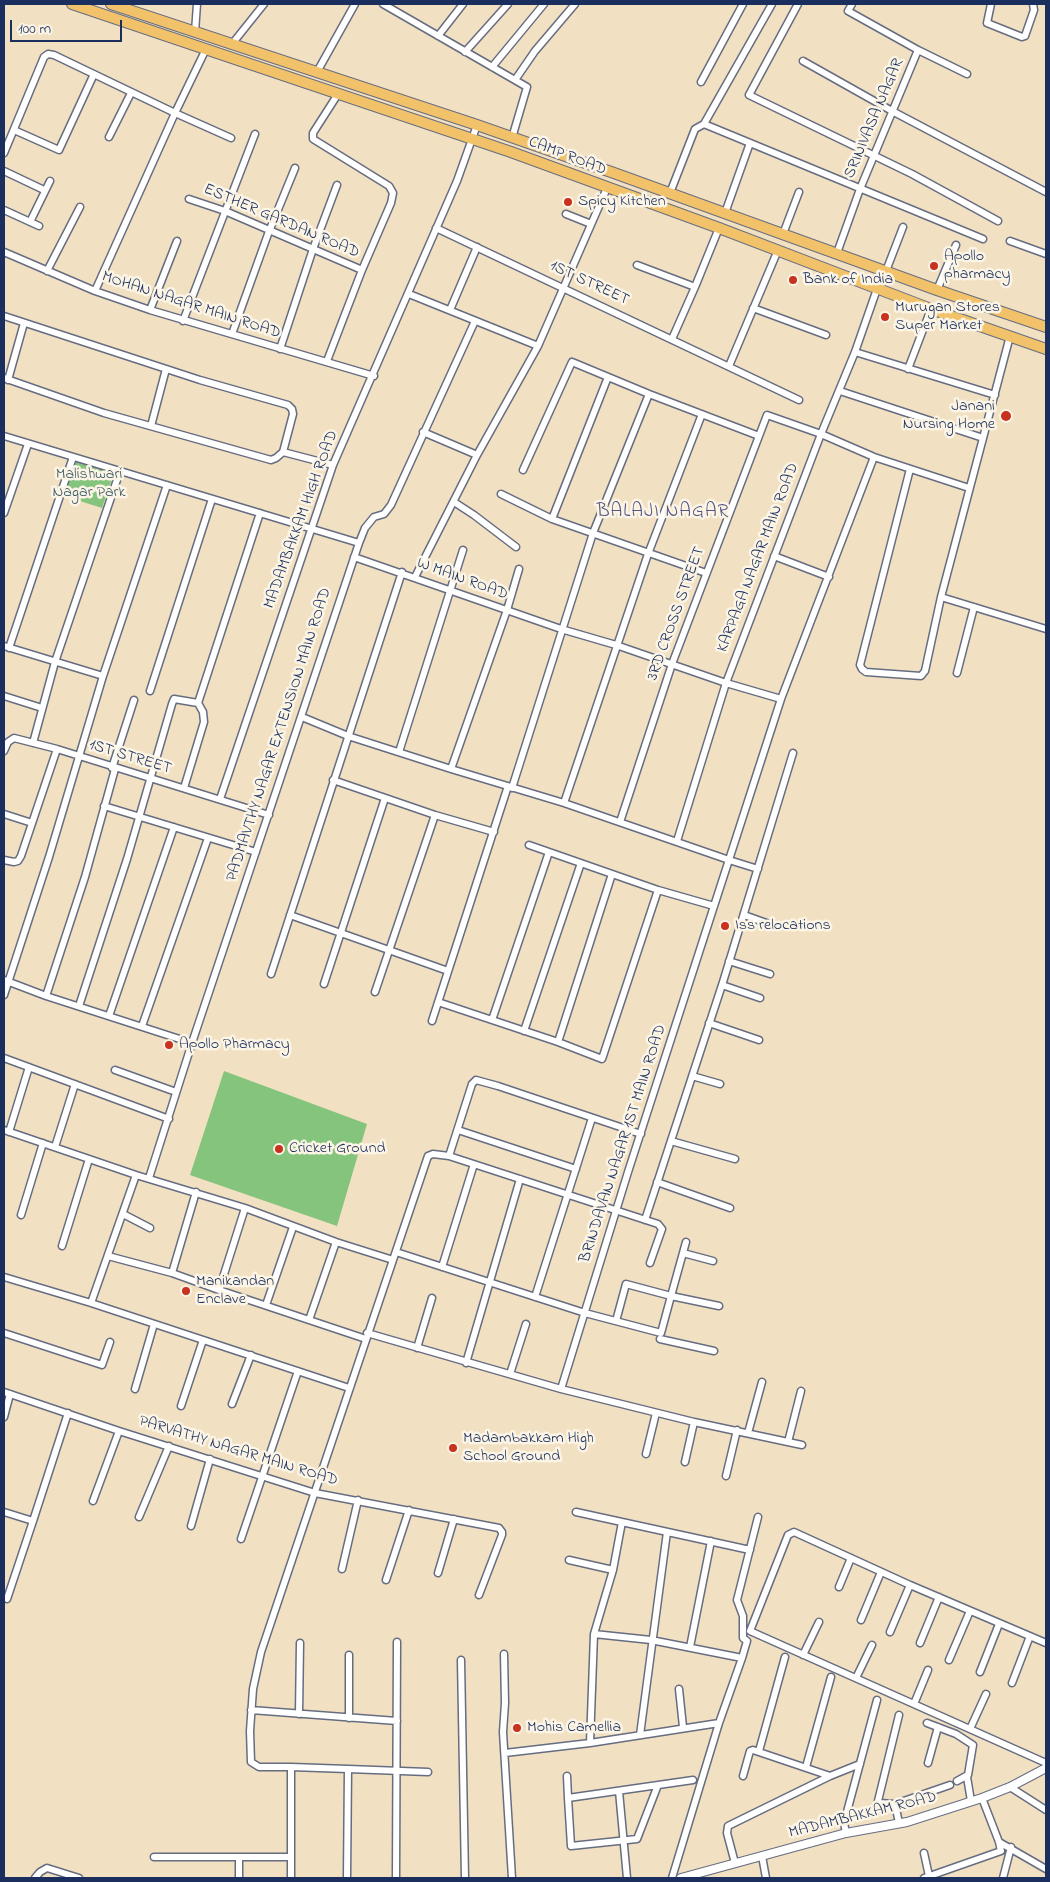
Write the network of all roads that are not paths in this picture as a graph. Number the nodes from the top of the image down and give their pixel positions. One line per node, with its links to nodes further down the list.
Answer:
1 (72, 4): 20 (main road, CAMP ROAD)
2 (111, 4): 17 (main road, CAMP ROAD)
3 (197, 4): 17 (street)
4 (264, 4): 19 (street)
5 (355, 4): 25 (street)
6 (383, 4): 18 (street)
7 (463, 4): 18 (street)
8 (508, 4): 22 (street)
9 (544, 4): 24 (street)
10 (575, 4): 28 (street)
11 (743, 4): 29 (street)
12 (772, 4): 34 (street)
13 (798, 4): 44 (street)
14 (852, 4): 21 (street, SRINIVASA NAGAR)
15 (992, 4): 16 (street)
16 (1033, 4)
17 (195, 32): 19 (main road, CAMP ROAD)
18 (438, 36): 22 (street)
19 (232, 44): 25 (main road, CAMP ROAD)
20 (206, 49): 31 (main road, CAMP ROAD); 33 (street)
21 (918, 50): 27 (street); 32 (street, SRINIVASA NAGAR)
22 (466, 52): 24 (street)
23 (803, 61): 32 (street)
24 (492, 67): 28 (street)
25 (317, 72): 35 (main road, CAMP ROAD)
26 (94, 74): 30 (street); 36 (street); 36 (street)
27 (967, 74)
28 (515, 80): 41 (street)
29 (701, 82)
30 (131, 92): 33 (street); 38 (street)
31 (338, 94): 40 (main road, CAMP ROAD); 81 (street)
32 (892, 111): 44 (street, SRINIVASA NAGAR); 53 (street)
33 (175, 113): 39 (street); 88 (street)
34 (704, 124): 42 (street); 54 (street)
35 (477, 125): 40 (street, MADAMBAKKAM HIGH ROAD); 41 (main road, CAMP ROAD)
36 (14, 130): 43 (street)
37 (255, 134): 58 (street)
38 (109, 137)
39 (231, 138)
40 (472, 138): 49 (main road, CAMP ROAD); 66 (street, MADAMBAKKAM HIGH ROAD)
41 (512, 138): 54 (main road, CAMP ROAD)
42 (750, 143): 50 (street); 59 (street)
43 (4, 153)
44 (874, 155): 50 (street, SRINIVASA NAGAR); 61 (street)
45 (295, 168): 68 (street)
46 (4, 171): 51 (street)
47 (50, 181): 51 (street)
48 (338, 185): 75 (street)
49 (607, 188): 63 (street); 67 (main road, CAMP ROAD)
50 (860, 189): 70 (street); 78 (street, SRINIVASA NAGAR)
51 (44, 190): 62 (street)
52 (799, 192): 69 (street)
53 (1046, 192)
54 (670, 193): 59 (main road, CAMP ROAD)
55 (189, 199): 58 (street, ESTHER GARDAN ROAD)
56 (80, 207): 82 (street)
57 (4, 210): 62 (street)
58 (225, 211): 68 (street, ESTHER GARDAN ROAD); 95 (street)
59 (725, 213): 69 (main road, CAMP ROAD)
60 (566, 214): 63 (street)
61 (998, 221)
62 (30, 222): 64 (street)
63 (591, 224): 85 (street)
64 (38, 226)
65 (903, 227): 83 (street)
66 (436, 228): 74 (street, 1ST STREET); 89 (street, MADAMBAKKAM HIGH ROAD)
67 (719, 228): 76 (main road, CAMP ROAD); 84 (street)
68 (270, 230): 75 (street, ESTHER GARDAN ROAD); 99 (street)
69 (783, 234): 78 (main road, CAMP ROAD)
70 (983, 239)
71 (177, 241): 92 (street)
72 (1010, 241): 79 (street)
73 (956, 245): 87 (street)
74 (477, 247): 85 (street, 1ST STREET); 93 (street)
75 (313, 249): 81 (street, ESTHER GARDAN ROAD); 104 (street)
76 (778, 250): 86 (main road, CAMP ROAD); 90 (street)
77 (4, 252): 82 (street, MOHAN NAGAR MAIN ROAD)
78 (837, 254): 83 (main road, CAMP ROAD)
79 (1046, 254)
80 (637, 265): 84 (street)
81 (362, 270): 107 (street)
82 (47, 271): 88 (street, MOHAN NAGAR MAIN ROAD)
83 (886, 271): 87 (main road, CAMP ROAD)
84 (695, 287): 102 (street)
85 (565, 288): 102 (street, 1ST STREET); 103 (street)
86 (877, 289): 91 (main road, CAMP ROAD); 106 (street, KARPAGA NAGAR MAIN ROAD)
87 (936, 290): 98 (main road, CAMP ROAD)
88 (96, 291): 92 (street, MOHAN NAGAR MAIN ROAD)
89 (409, 294): 93 (street); 111 (street, MADAMBAKKAM HIGH ROAD)
90 (753, 308): 100 (street); 108 (street)
91 (931, 309): 101 (main road, CAMP ROAD); 110 (street)
92 (150, 310): 95 (street, MOHAN NAGAR MAIN ROAD)
93 (450, 310): 96 (street)
94 (4, 316): 97 (street)
95 (183, 321): 99 (street, MOHAN NAGAR MAIN ROAD)
96 (476, 321): 103 (street); 120 (street, PADMAVTHY NAGAR EXTENSION MAIN ROAD)
97 (24, 323): 109 (street); 113 (street)
98 (1046, 327)
99 (232, 334): 104 (street, MOHAN NAGAR MAIN ROAD)
100 (826, 335)
101 (1010, 336): 105 (main road, CAMP ROAD); 116 (street)
102 (672, 339): 108 (street, 1ST STREET)
103 (538, 346): 127 (street)
104 (280, 349): 107 (street, MOHAN NAGAR MAIN ROAD)
105 (1046, 349)
106 (855, 352): 110 (street); 114 (street, KARPAGA NAGAR MAIN ROAD)
107 (327, 362): 111 (street, MOHAN NAGAR MAIN ROAD)
108 (729, 366): 117 (street, 1ST STREET)
109 (166, 369): 119 (street); 126 (street)
110 (908, 369): 116 (street)
111 (374, 376): 130 (street, MADAMBAKKAM HIGH ROAD)
112 (608, 377): 115 (street); 132 (street); 141 (street)
113 (6, 379): 119 (street)
114 (840, 391): 121 (street, KARPAGA NAGAR MAIN ROAD); 124 (street)
115 (649, 394): 118 (street); 143 (street)
116 (994, 394): 124 (street)
117 (798, 400)
118 (702, 414): 123 (street); 147 (street)
119 (151, 426): 126 (street)
120 (423, 432): 127 (street); 144 (street, PADMAVTHY NAGAR EXTENSION MAIN ROAD)
121 (821, 434): 123 (street, 3RD CROSS STREET); 129 (street); 148 (street, KARPAGA NAGAR MAIN ROAD)
122 (4, 436): 125 (street)
123 (759, 436): 152 (street, 3RD CROSS STREET)
124 (982, 438): 135 (street)
125 (28, 444): 128 (street); 139 (street)
126 (283, 452): 130 (street)
127 (477, 455): 138 (street)
128 (73, 457): 133 (street); 162 (street)
129 (874, 457): 131 (street); 153 (street, BRINDAVAN NAGAR 1ST MAIN ROAD)
130 (333, 465): 142 (street, MADAMBAKKAM HIGH ROAD)
131 (910, 469): 135 (street); 156 (street)
132 (523, 470)
133 (120, 472): 134 (street); 163 (street)
134 (167, 485): 137 (street); 166 (street)
135 (969, 488): 156 (street)
136 (501, 494): 141 (street)
137 (212, 499): 140 (street); 168 (street)
138 (454, 502): 145 (street); 154 (street)
139 (4, 513)
140 (260, 513): 142 (street); 172 (street)
141 (552, 519): 143 (street)
142 (312, 528): 144 (street); 189 (street, MADAMBAKKAM HIGH ROAD)
143 (593, 532): 147 (street); 160 (street)
144 (359, 543): 149 (street, PADMAVTHY NAGAR EXTENSION MAIN ROAD)
145 (516, 547)
146 (463, 550): 155 (street)
147 (648, 554): 152 (street); 161 (street)
148 (774, 556): 153 (street); 167 (street, KARPAGA NAGAR MAIN ROAD)
149 (354, 557): 151 (street, W MAIN ROAD); 174 (street, PADMAVTHY NAGAR EXTENSION MAIN ROAD)
150 (519, 569): 158 (street)
151 (402, 572): 154 (street, W MAIN ROAD); 175 (street)
152 (706, 573): 164 (street, 3RD CROSS STREET)
153 (829, 577): 170 (street, BRINDAVAN NAGAR 1ST MAIN ROAD)
154 (415, 578): 155 (street, W MAIN ROAD)
155 (451, 591): 158 (street, W MAIN ROAD); 179 (street)
156 (941, 597): 157 (street)
157 (974, 607): 159 (street); 165 (street)
158 (507, 610): 160 (street, W MAIN ROAD); 183 (street)
159 (1046, 628)
160 (561, 629): 161 (street, W MAIN ROAD); 186 (street)
161 (616, 645): 164 (street, W MAIN ROAD); 190 (street)
162 (6, 647): 163 (street)
163 (55, 662): 166 (street); 173 (street)
164 (672, 664): 167 (street, W MAIN ROAD); 196 (street, 3RD CROSS STREET)
165 (957, 673)
166 (103, 676): 181 (street)
167 (726, 683): 170 (street, W MAIN ROAD); 201 (street, KARPAGA NAGAR MAIN ROAD)
168 (150, 691)
169 (4, 696): 173 (street)
170 (781, 699): 206 (street, BRINDAVAN NAGAR 1ST MAIN ROAD)
171 (134, 700): 182 (street)
172 (198, 703): 184 (street); 187 (street)
173 (42, 708): 176 (street)
174 (302, 717): 175 (street); 193 (street, PADMAVTHY NAGAR EXTENSION MAIN ROAD)
175 (348, 736): 179 (street); 185 (street)
176 (33, 743): 177 (street, 1ST STREET); 178 (street, 1ST STREET)
177 (57, 750): 181 (street, 1ST STREET); 197 (street)
178 (4, 751)
179 (398, 752): 183 (street)
180 (793, 753): 208 (street)
181 (79, 757): 182 (street, 1ST STREET); 221 (street)
182 (114, 768): 184 (street, 1ST STREET); 191 (street)
183 (451, 769): 186 (street)
184 (149, 778): 187 (street, 1ST STREET); 195 (street)
185 (333, 780): 188 (street); 212 (street)
186 (510, 787): 190 (street); 199 (street)
187 (184, 788): 189 (street, 1ST STREET)
188 (385, 798): 194 (street); 215 (street)
189 (220, 799): 193 (street)
190 (564, 803): 196 (street)
191 (104, 806): 195 (street); 226 (street)
192 (4, 814): 197 (street)
193 (269, 814): 203 (street, PADMAVTHY NAGAR EXTENSION MAIN ROAD)
194 (435, 815): 199 (street); 216 (street)
195 (139, 816): 198 (street); 229 (street)
196 (620, 822): 201 (street)
197 (32, 823): 205 (street)
198 (174, 827): 200 (street); 230 (street)
199 (494, 832): 218 (street)
200 (208, 838): 203 (street); 234 (street)
201 (676, 841): 206 (street)
202 (529, 845): 204 (street)
203 (256, 852): 238 (street, PADMAVTHY NAGAR EXTENSION MAIN ROAD)
204 (548, 852): 207 (street); 231 (street)
205 (4, 860)
206 (728, 860): 208 (street); 211 (street, BRINDAVAN NAGAR 1ST MAIN ROAD)
207 (581, 863): 209 (street); 235 (street)
208 (758, 869): 213 (street)
209 (612, 874): 210 (street); 237 (street)
210 (658, 890): 211 (street); 237 (street)
211 (714, 906): 250 (street, BRINDAVAN NAGAR 1ST MAIN ROAD)
212 (290, 915): 215 (street); 219 (street)
213 (744, 915): 214 (street); 217 (street)
214 (772, 925)
215 (341, 933): 216 (street); 222 (street)
216 (389, 950): 218 (street); 224 (street)
217 (729, 961): 220 (street); 223 (street)
218 (448, 971): 228 (street)
219 (271, 974)
220 (770, 974)
221 (6, 981): 225 (street); 226 (street)
222 (324, 984)
223 (722, 985): 227 (street); 233 (street)
224 (375, 992)
225 (4, 995)
226 (46, 996): 229 (street)
227 (760, 998)
228 (438, 1002): 231 (street); 232 (street)
229 (78, 1006): 230 (street)
230 (110, 1016): 234 (street)
231 (492, 1020): 235 (street)
232 (432, 1021)
233 (709, 1023): 236 (street); 242 (street)
234 (142, 1026): 238 (street)
235 (524, 1031): 237 (street)
236 (759, 1040)
237 (558, 1042)
238 (192, 1043): 245 (street, PADMAVTHY NAGAR EXTENSION MAIN ROAD)
239 (4, 1058): 240 (street)
240 (29, 1067): 243 (street); 249 (street)
241 (115, 1070): 245 (street)
242 (692, 1076): 244 (street); 251 (street)
243 (75, 1084): 247 (street); 253 (street)
244 (720, 1084)
245 (176, 1092): 247 (street, PADMAVTHY NAGAR EXTENSION MAIN ROAD)
246 (592, 1118): 248 (street); 250 (street); 258 (street)
247 (169, 1119): 260 (street, PADMAVTHY NAGAR EXTENSION MAIN ROAD)
248 (458, 1130): 254 (street); 258 (street)
249 (6, 1131): 252 (street)
250 (641, 1134): 267 (street, BRINDAVAN NAGAR 1ST MAIN ROAD)
251 (671, 1141): 256 (street); 262 (street)
252 (43, 1143): 253 (street); 268 (street)
253 (55, 1147): 255 (street)
254 (449, 1156): 257 (street); 276 (street)
255 (89, 1159): 259 (street); 275 (street)
256 (734, 1159)
257 (474, 1164): 261 (street); 282 (street)
258 (576, 1169): 264 (street)
259 (136, 1175): 260 (street); 269 (street)
260 (149, 1178): 263 (street)
261 (520, 1179): 264 (street); 285 (street)
262 (657, 1182): 266 (street); 270 (street)
263 (196, 1192): 265 (street); 283 (street)
264 (568, 1195): 267 (street); 288 (street)
265 (245, 1208): 271 (street); 286 (street)
266 (730, 1208)
267 (616, 1211): 270 (street); 293 (street, BRINDAVAN NAGAR 1ST MAIN ROAD)
268 (21, 1214)
269 (123, 1214): 272 (street); 278 (street)
270 (645, 1220): 281 (street)
271 (293, 1227): 273 (street); 291 (street)
272 (150, 1228)
273 (336, 1242): 279 (street); 294 (street)
274 (686, 1242): 277 (street)
275 (62, 1246)
276 (396, 1252): 279 (street); 282 (street)
277 (683, 1253): 280 (street); 287 (street)
278 (108, 1256): 283 (street); 290 (street)
279 (393, 1260): 299 (street)
280 (713, 1261)
281 (650, 1262)
282 (442, 1267): 285 (street)
283 (172, 1273): 286 (street)
284 (4, 1277): 290 (street)
285 (488, 1282): 288 (street); 306 (street)
286 (219, 1290): 291 (street)
287 (671, 1296): 292 (street); 295 (street); 300 (street)
288 (535, 1297): 293 (street)
289 (432, 1298): 303 (street)
290 (91, 1303): 296 (street)
291 (266, 1305): 294 (street)
292 (719, 1306)
293 (585, 1313): 295 (street); 312 (street, BRINDAVAN NAGAR 1ST MAIN ROAD)
294 (310, 1320): 299 (street)
295 (616, 1321): 300 (street)
296 (154, 1324): 301 (street); 310 (street)
297 (526, 1324): 308 (street)
298 (4, 1333): 302 (street)
299 (367, 1336): 303 (street); 311 (street)
300 (660, 1339): 304 (street)
301 (203, 1340): 305 (street); 316 (street)
302 (110, 1342)
303 (417, 1348): 306 (street)
304 (714, 1351)
305 (251, 1355): 307 (street); 315 (street)
306 (466, 1363): 308 (street)
307 (298, 1371): 311 (street); 330 (street)
308 (510, 1374): 312 (street)
309 (762, 1382): 323 (street)
310 (134, 1388)
311 (349, 1388): 332 (street)
312 (561, 1390): 318 (street)
313 (801, 1391): 324 (street)
314 (7, 1393): 317 (street, PARVATHY NAGAR MAIN ROAD); 319 (street)
315 (232, 1404)
316 (181, 1406)
317 (68, 1413): 322 (street, PARVATHY NAGAR MAIN ROAD); 341 (street)
318 (656, 1413): 320 (street); 327 (street)
319 (4, 1416)
320 (694, 1422): 321 (street); 329 (street)
321 (737, 1430): 323 (street); 331 (street)
322 (119, 1431): 326 (street, PARVATHY NAGAR MAIN ROAD); 334 (street)
323 (748, 1433): 324 (street)
324 (788, 1442): 325 (street)
325 (802, 1445)
326 (169, 1446): 328 (street, PARVATHY NAGAR MAIN ROAD); 338 (street)
327 (646, 1454)
328 (210, 1459): 330 (street, PARVATHY NAGAR MAIN ROAD); 343 (street)
329 (685, 1462)
330 (262, 1475): 332 (street, PARVATHY NAGAR MAIN ROAD); 345 (street)
331 (726, 1476)
332 (315, 1493): 333 (street, PARVATHY NAGAR MAIN ROAD); 390 (street)
333 (358, 1500): 335 (street, PARVATHY NAGAR MAIN ROAD); 350 (street)
334 (93, 1501)
335 (409, 1510): 340 (street, PARVATHY NAGAR MAIN ROAD); 354 (street)
336 (4, 1512): 341 (street)
337 (576, 1512): 342 (street)
338 (139, 1517)
339 (758, 1517): 347 (street)
340 (454, 1519): 353 (street); 357 (street, PARVATHY NAGAR MAIN ROAD)
341 (33, 1521): 359 (street)
342 (622, 1522): 344 (street); 351 (street)
343 (191, 1526)
344 (667, 1532): 346 (street); 367 (street)
345 (241, 1539)
346 (711, 1541): 347 (street); 373 (street)
347 (750, 1550): 378 (street)
348 (851, 1558): 352 (street); 356 (street); 376 (street)
349 (569, 1560): 351 (street)
350 (342, 1569)
351 (613, 1570): 365 (street)
352 (881, 1572): 355 (street); 361 (street)
353 (438, 1573)
354 (386, 1580)
355 (910, 1585): 358 (street); 364 (street)
356 (839, 1586)
357 (479, 1596)
358 (939, 1597): 360 (street); 370 (street)
359 (6, 1599)
360 (970, 1611): 363 (street); 380 (street)
361 (861, 1620)
362 (819, 1622): 376 (street)
363 (999, 1624): 366 (street); 382 (street)
364 (890, 1632)
365 (594, 1634): 367 (street); 401 (street)
366 (1030, 1636): 371 (street); 385 (street)
367 (651, 1640): 373 (street); 400 (street)
368 (397, 1642): 394 (street)
369 (300, 1643): 391 (street)
370 (920, 1643)
371 (1046, 1643)
372 (872, 1645): 384 (street)
373 (690, 1647): 378 (street)
374 (504, 1654): 403 (street)
375 (349, 1655): 393 (street)
376 (803, 1655): 384 (street)
377 (785, 1657): 402 (street)
378 (742, 1658): 395 (street)
379 (461, 1660): 450 (street)
380 (949, 1660)
381 (928, 1670): 389 (street)
382 (980, 1672)
383 (831, 1677): 408 (street)
384 (856, 1678): 389 (street)
385 (1012, 1683)
386 (679, 1689): 397 (street)
387 (986, 1694): 399 (street)
388 (877, 1700): 406 (street)
389 (914, 1704): 399 (street)
390 (251, 1710): 391 (street); 407 (street)
391 (299, 1714): 393 (street)
392 (899, 1715): 426 (street)
393 (349, 1718): 394 (street)
394 (397, 1721): 411 (street)
395 (718, 1723): 397 (street); 453 (street)
396 (927, 1724): 398 (street)
397 (683, 1727): 400 (street)
398 (938, 1727): 405 (street); 416 (street)
399 (970, 1729): 404 (street)
400 (640, 1735): 401 (street)
401 (590, 1743): 403 (street)
402 (759, 1751): 408 (street); 414 (street)
403 (505, 1753): 451 (street)
404 (1046, 1762)
405 (928, 1763)
406 (860, 1764): 415 (street); 429 (street)
407 (291, 1767): 410 (street); 438 (street)
408 (806, 1767): 415 (street)
409 (1046, 1768): 421 (street, MADAMBAKKAM ROAD)
410 (348, 1769): 411 (street); 448 (street)
411 (397, 1771): 412 (street); 449 (street)
412 (428, 1772)
413 (567, 1776): 423 (street)
414 (743, 1776)
415 (830, 1776): 440 (street)
416 (967, 1777): 418 (street); 425 (street)
417 (693, 1780): 419 (street)
418 (957, 1781)
419 (658, 1785): 422 (street); 430 (street)
420 (950, 1785): 426 (street)
421 (1010, 1787): 424 (street, MADAMBAKKAM ROAD); 427 (street)
422 (620, 1790): 423 (street); 430 (street)
423 (568, 1798): 430 (street)
424 (982, 1798): 425 (street, MADAMBAKKAM ROAD); 431 (street)
425 (971, 1801): 428 (street, MADAMBAKKAM ROAD)
426 (895, 1804): 428 (street)
427 (1046, 1810)
428 (899, 1823): 429 (street, MADAMBAKKAM ROAD)
429 (846, 1833): 435 (street, MADAMBAKKAM ROAD)
430 (624, 1840): 452 (street)
431 (999, 1842): 432 (street); 433 (street)
432 (1010, 1847): 439 (street); 441 (street)
433 (1001, 1851): 439 (street); 442 (street)
434 (924, 1853): 443 (street)
435 (762, 1856): 440 (street, MADAMBAKKAM ROAD); 455 (street)
436 (154, 1857): 437 (street)
437 (239, 1857): 438 (street); 446 (street)
438 (291, 1857): 447 (street)
439 (1007, 1858): 457 (street)
440 (735, 1863): 454 (street, MADAMBAKKAM ROAD)
441 (1046, 1869)
442 (950, 1870): 443 (street); 456 (street)
443 (926, 1877)
444 (35, 1878): 445 (street)
445 (79, 1878)
446 (239, 1878)
447 (291, 1878)
448 (347, 1878)
449 (396, 1878)
450 (465, 1878)
451 (512, 1878)
452 (627, 1878)
453 (672, 1878)
454 (681, 1878)
455 (766, 1878)
456 (948, 1878)
457 (1003, 1878)

